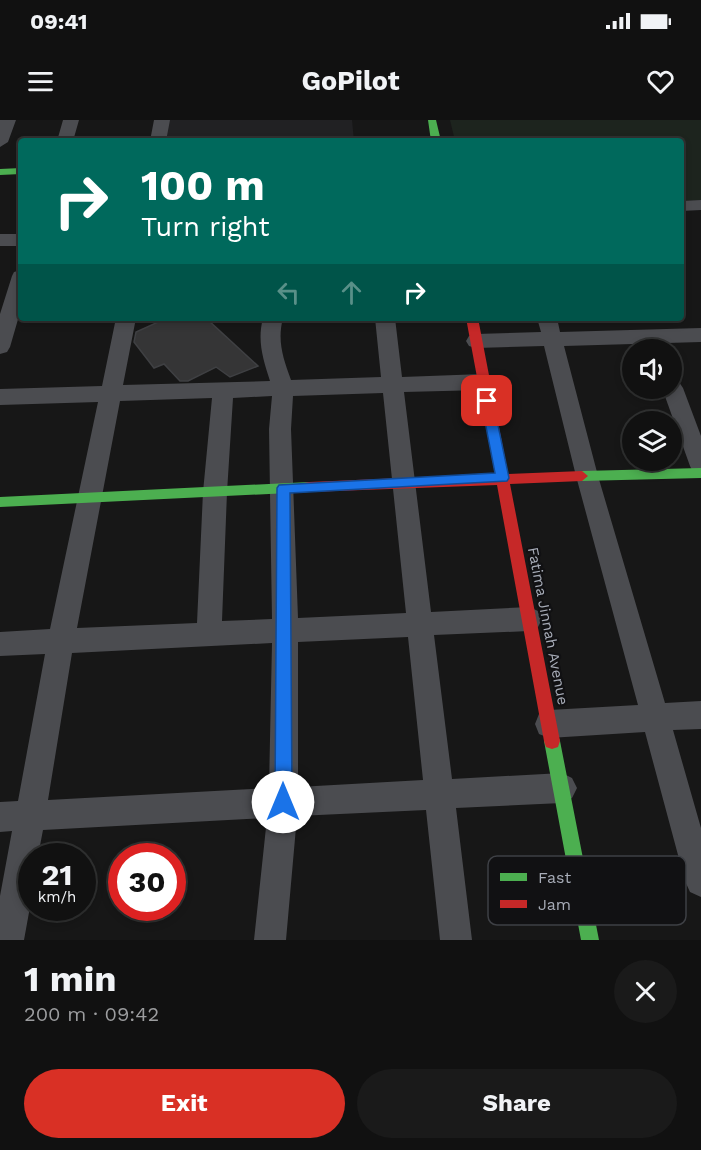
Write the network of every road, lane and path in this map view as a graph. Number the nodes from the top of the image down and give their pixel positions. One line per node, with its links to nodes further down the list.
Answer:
1 (8, 120): 8 (street)
2 (71, 120): 5 (street)
3 (162, 120): 6 (street)
4 (432, 120): 7 (street)
5 (66, 138)
6 (159, 138)
7 (435, 138)
8 (0, 142)
9 (18, 171): 10 (street)
10 (0, 172)
11 (0, 240): 12 (street)
12 (18, 240)
13 (18, 286): 14 (street)
14 (10, 314): 23 (street)
15 (125, 321): 28 (street)
16 (272, 321): 26 (street)
17 (385, 321): 25 (street)
18 (473, 321): 22 (street, Fatima Jinnah Avenue)
19 (550, 329): 20 (street); 22 (street); 33 (street)
20 (651, 335): 21 (street)
21 (701, 335)
22 (476, 341): 24 (street, Fatima Jinnah Avenue)
23 (0, 347)
24 (483, 382): 25 (street); 34 (street, Fatima Jinnah Avenue)
25 (393, 385): 26 (street); 35 (street)
26 (283, 388): 27 (street); 36 (street)
27 (223, 390): 28 (street); 37 (street)
28 (112, 394): 29 (street); 38 (street)
29 (0, 397)
30 (676, 399): 31 (street)
31 (701, 466)
32 (701, 473): 33 (street)
33 (586, 476): 34 (street); 47 (street)
34 (502, 478): 35 (street); 40 (street, Fatima Jinnah Avenue)
35 (404, 483): 36 (street); 41 (street)
36 (284, 488): 37 (street); 42 (street)
37 (215, 492): 38 (street); 43 (street)
38 (90, 498): 39 (street); 44 (street)
39 (0, 502)
40 (529, 619): 41 (street); 48 (street, Fatima Jinnah Avenue)
41 (420, 624): 42 (street); 50 (street)
42 (285, 630): 43 (street); 51 (street)
43 (209, 634): 44 (street)
44 (61, 641): 45 (street); 52 (street)
45 (0, 644)
46 (701, 715): 47 (street)
47 (656, 717): 48 (street); 55 (street)
48 (549, 724): 49 (street, Fatima Jinnah Avenue)
49 (562, 788): 50 (street); 54 (street, Fatima Jinnah Avenue)
50 (439, 794): 51 (street); 59 (street)
51 (283, 802): 52 (street); 58 (street)
52 (29, 816): 53 (street); 57 (street)
53 (0, 818)
54 (575, 856)
55 (701, 881)
56 (587, 925): 60 (street, Fatima Jinnah Avenue)
57 (8, 940)
58 (270, 940)
59 (456, 940)
60 (590, 940)

